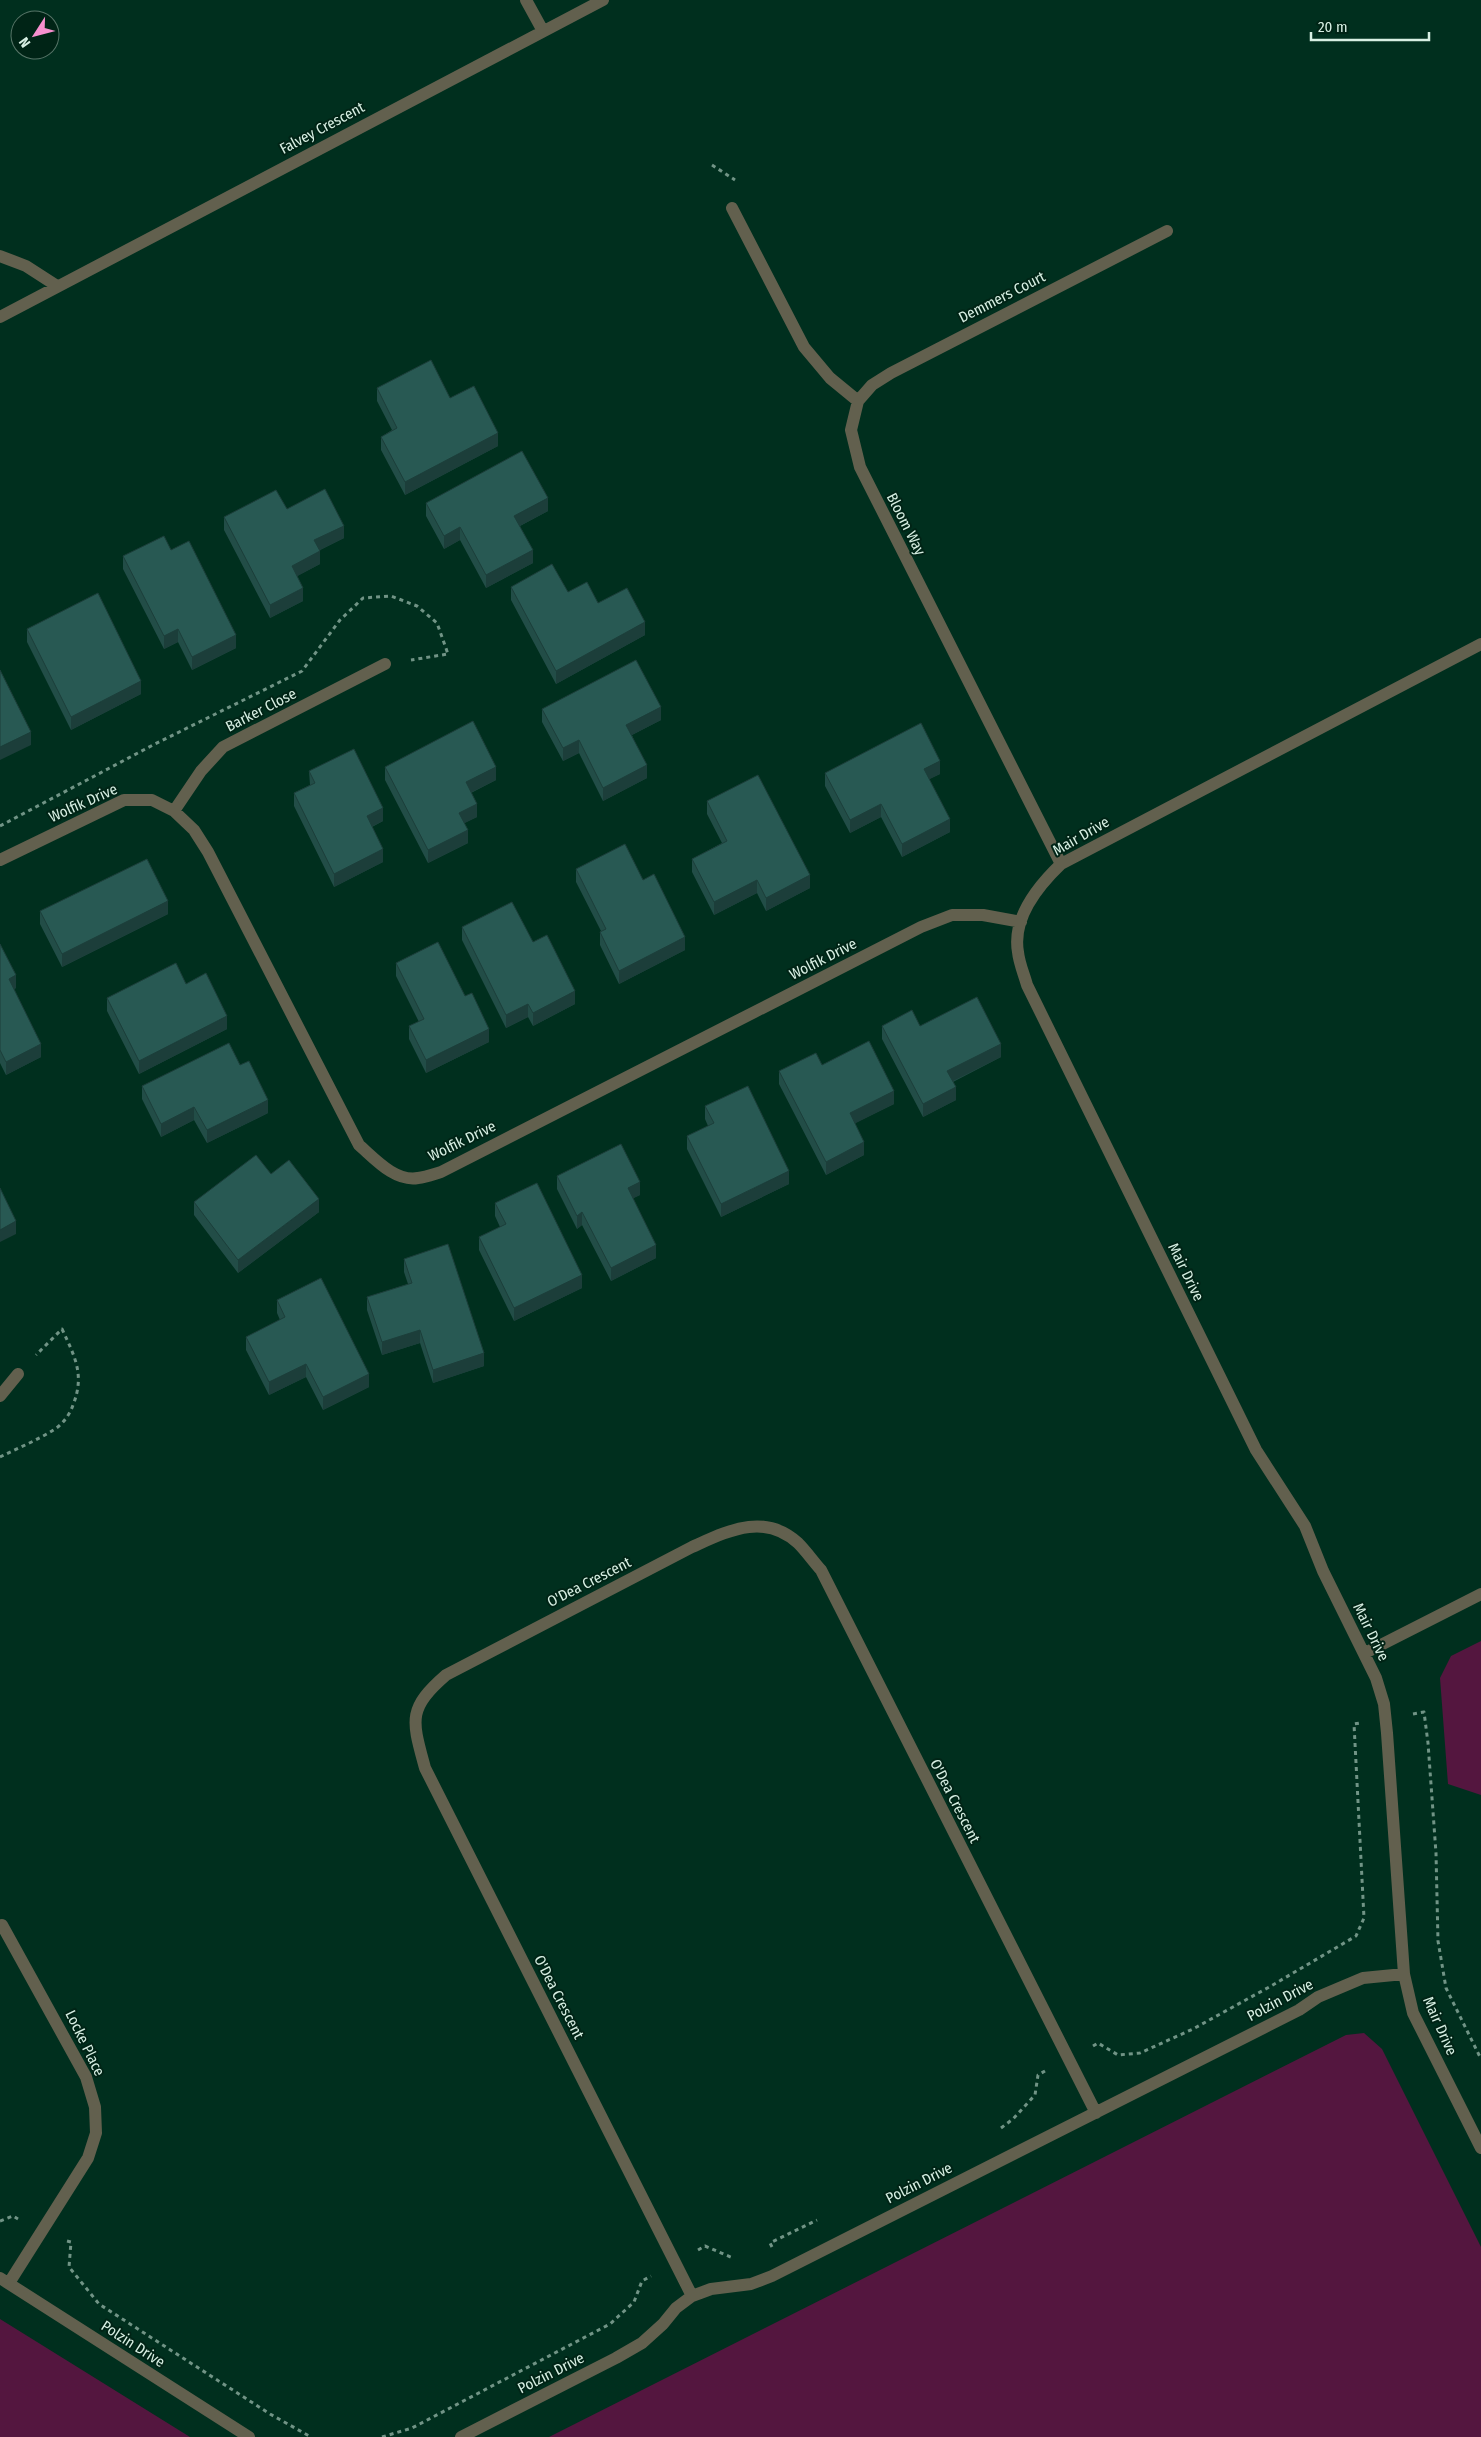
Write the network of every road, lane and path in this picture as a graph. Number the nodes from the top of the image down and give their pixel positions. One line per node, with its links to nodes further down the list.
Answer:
1 (526, 0): 3 (street)
2 (603, 0): 3 (street, Falvey Crescent)
3 (543, 31): 7 (street, Falvey Crescent)
4 (732, 208): 9 (street)
5 (1167, 231): 9 (street, Demmers Court)
6 (0, 256): 7 (street)
7 (57, 286): 8 (street, Falvey Crescent)
8 (0, 317)
9 (858, 401): 15 (street, Bloom Way)
10 (1481, 644): 15 (street, Mair Drive)
11 (385, 664): 12 (street, Barker Close); 13 (path)
12 (174, 811): 14 (street, Wolfik Drive); 16 (street, Wolfik Drive)
13 (0, 826)
14 (0, 860)
15 (1061, 864): 16 (street, Mair Drive)
16 (1022, 922): 21 (street, Mair Drive)
17 (18, 1374): 18 (street); 19 (path)
18 (0, 1396)
19 (0, 1458)
20 (1481, 1594): 21 (street)
21 (1365, 1653): 22 (street, Mair Drive)
22 (1385, 1719): 24 (street, Mair Drive); 25 (path); 26 (path)
23 (2, 1925): 31 (street, Locke Place)
24 (1404, 1974): 27 (street, Polzin Drive); 28 (street, Mair Drive)
25 (1068, 2059): 27 (street, O'Dea Crescent); 29 (path); 35 (street, O'Dea Crescent)
26 (1481, 2059)
27 (1096, 2113): 29 (street, Polzin Drive)
28 (1481, 2148)
29 (1015, 2153): 37 (street, Polzin Drive)
30 (0, 2221): 31 (path)
31 (43, 2229): 36 (street, Locke Place); 39 (path)
32 (770, 2243): 33 (path)
33 (764, 2247)
34 (742, 2257): 35 (path)
35 (675, 2262): 37 (street, O'Dea Crescent); 40 (path)
36 (4, 2281): 38 (street, Polzin Drive)
37 (692, 2296): 41 (street, Polzin Drive)
38 (249, 2437)
39 (311, 2437)
40 (382, 2437)
41 (461, 2437)

